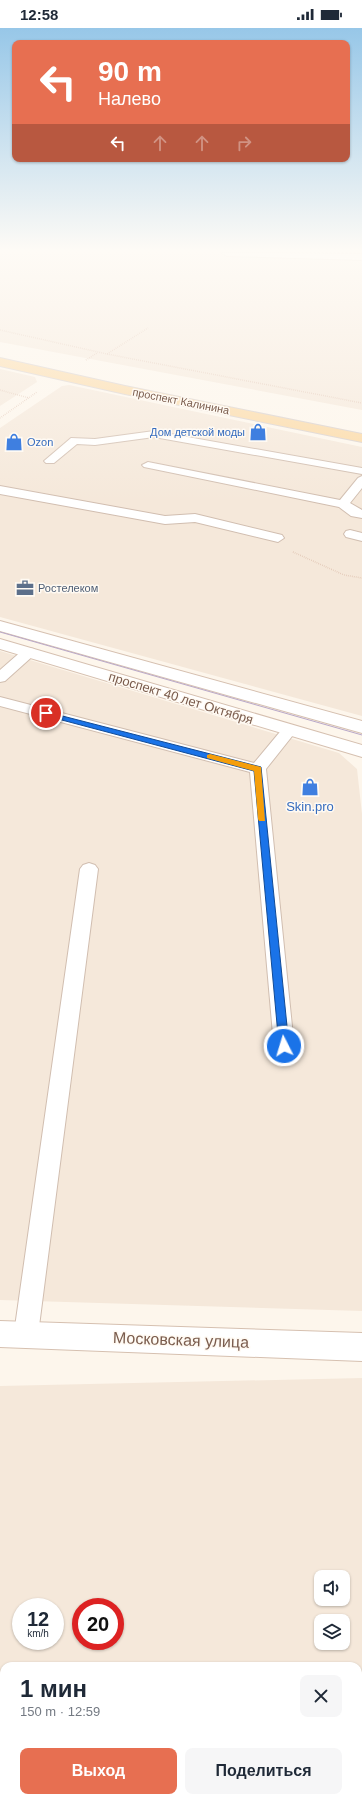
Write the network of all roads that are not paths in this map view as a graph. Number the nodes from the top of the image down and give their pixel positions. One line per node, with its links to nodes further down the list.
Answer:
1 (0, 350): 2 (main road)
2 (23, 354)
3 (0, 362): 4 (main road, проспект Калинина)
4 (362, 438)
5 (50, 461): 7 (lane)
6 (148, 465): 10 (lane)
7 (362, 471)
8 (362, 480): 10 (lane)
9 (0, 490): 12 (lane)
10 (343, 504): 11 (lane)
11 (362, 514)
12 (278, 538)
13 (0, 626): 18 (street, проспект 40 лет Октября)
14 (0, 644): 15 (street, проспект 40 лет Октября)
15 (29, 652): 16 (lane); 19 (street, проспект 40 лет Октября)
16 (0, 678)
17 (0, 701): 21 (lane)
18 (362, 727)
19 (290, 730): 20 (street, проспект 40 лет Октября); 21 (lane)
20 (362, 751)
21 (258, 769): 23 (lane)
22 (89, 869): 24 (lane)
23 (284, 1046)
24 (13, 1334): 25 (street, Московская улица)
25 (362, 1347)

